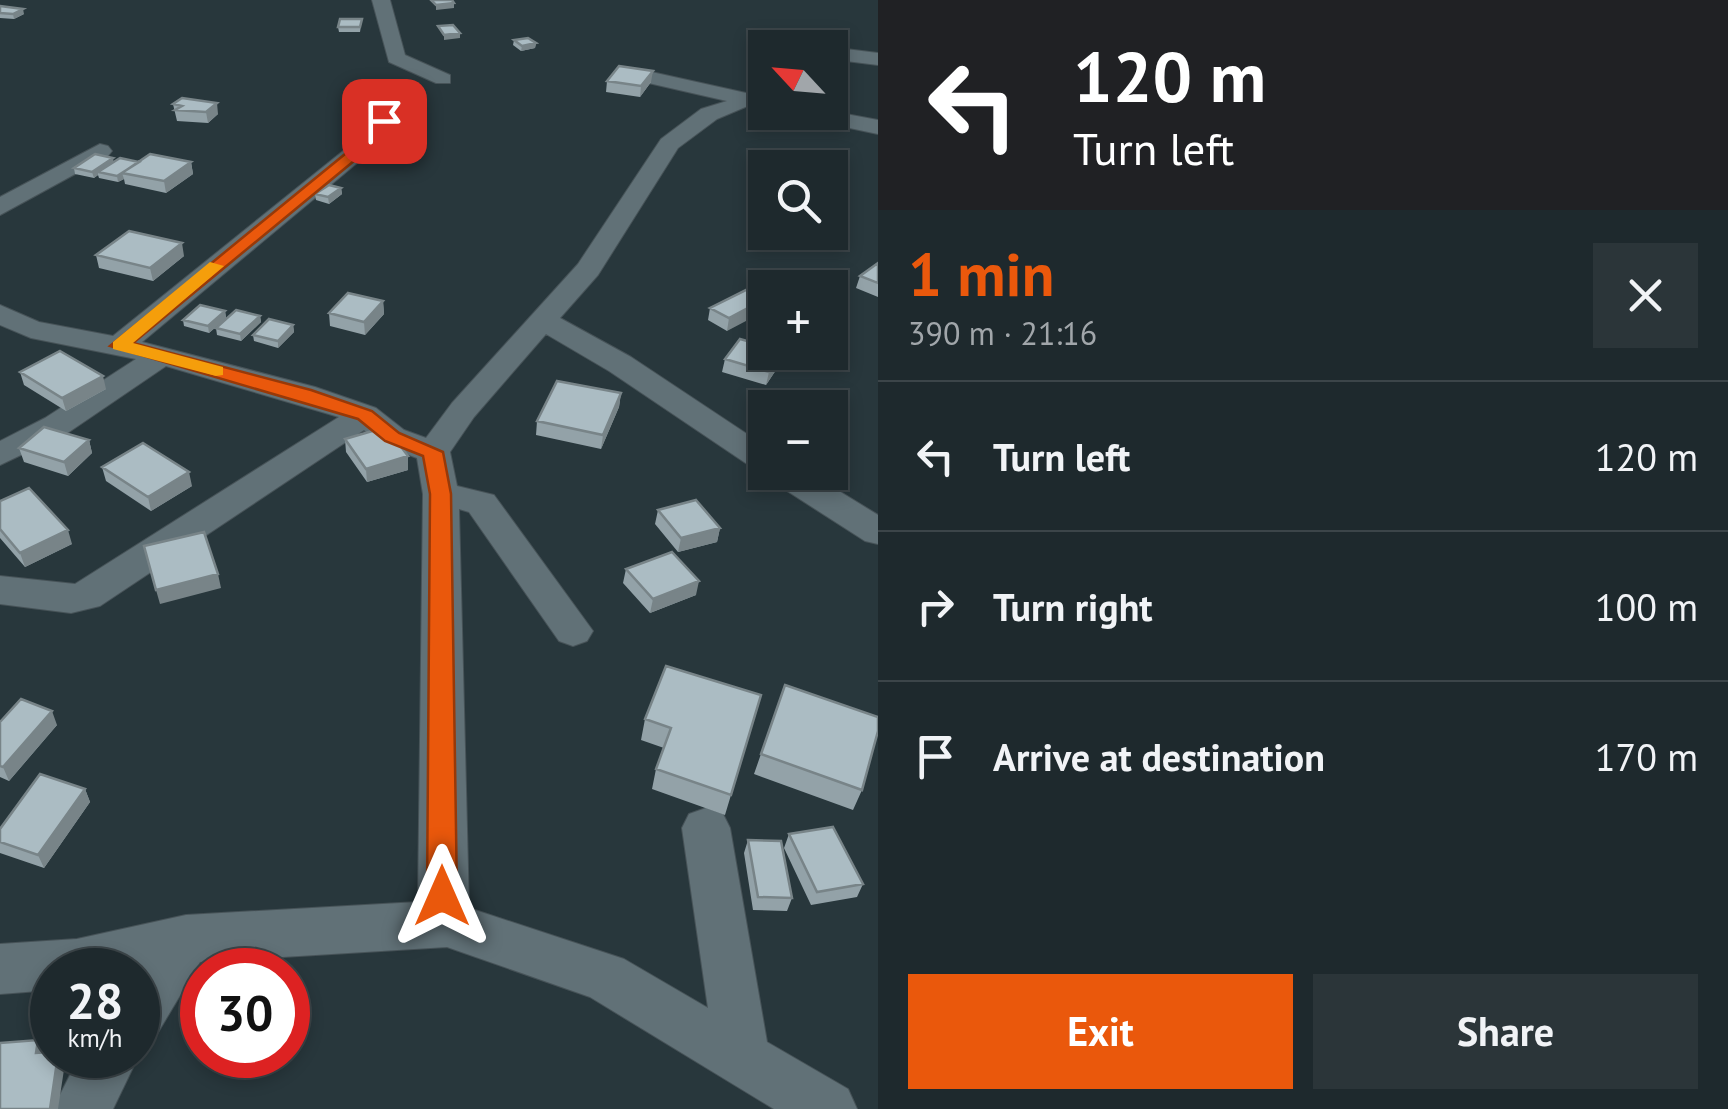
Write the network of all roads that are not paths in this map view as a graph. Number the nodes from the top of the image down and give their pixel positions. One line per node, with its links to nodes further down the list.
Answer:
1 (381, 0): 5 (street)
2 (848, 55): 3 (street)
3 (878, 59)
4 (638, 76): 7 (street)
5 (444, 79)
6 (400, 95): 15 (street)
7 (748, 100)
8 (748, 104): 14 (street)
9 (848, 121): 10 (street)
10 (878, 127)
11 (100, 151): 12 (street)
12 (0, 208)
13 (0, 314): 15 (street)
14 (542, 320): 18 (street); 19 (street)
15 (119, 346): 16 (street)
16 (162, 355): 17 (street); 20 (street)
17 (365, 415): 19 (street); 24 (street)
18 (748, 450)
19 (433, 452): 22 (street)
20 (0, 456)
21 (811, 490): 23 (street)
22 (440, 494): 25 (street); 27 (street)
23 (878, 532)
24 (0, 590)
25 (573, 631)
26 (706, 828): 31 (street)
27 (448, 924): 28 (street); 31 (street)
28 (186, 939): 29 (street); 30 (street)
29 (0, 969)
30 (160, 980)
31 (742, 1055): 34 (street)
32 (99, 1078): 33 (street)
33 (82, 1109)
34 (828, 1109)

